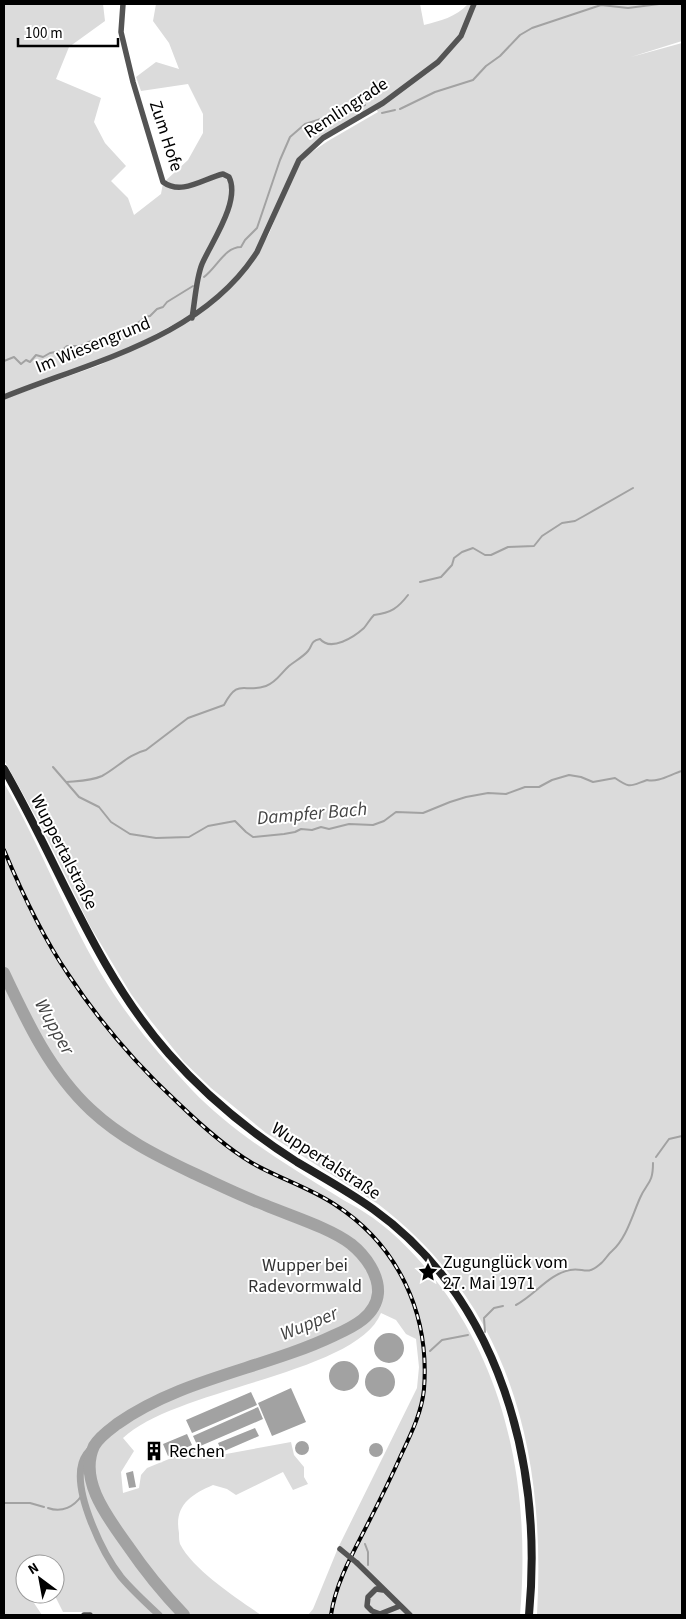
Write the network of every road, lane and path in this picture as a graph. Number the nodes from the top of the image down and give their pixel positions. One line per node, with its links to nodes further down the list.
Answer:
1 (123, 4): 3 (street, Zum Hofe)
2 (474, 4): 3 (street, Remlingrade)
3 (192, 318): 4 (street, Im Wiesengrund)
4 (4, 397)
5 (4, 769): 12 (main road, Wuppertalstraße)
6 (340, 1549): 7 (street, bridge)
7 (383, 1590): 8 (street); 8 (street)
8 (400, 1606): 11 (street)
9 (84, 1615): 10 (street)
10 (90, 1615)
11 (410, 1615)
12 (530, 1615)

